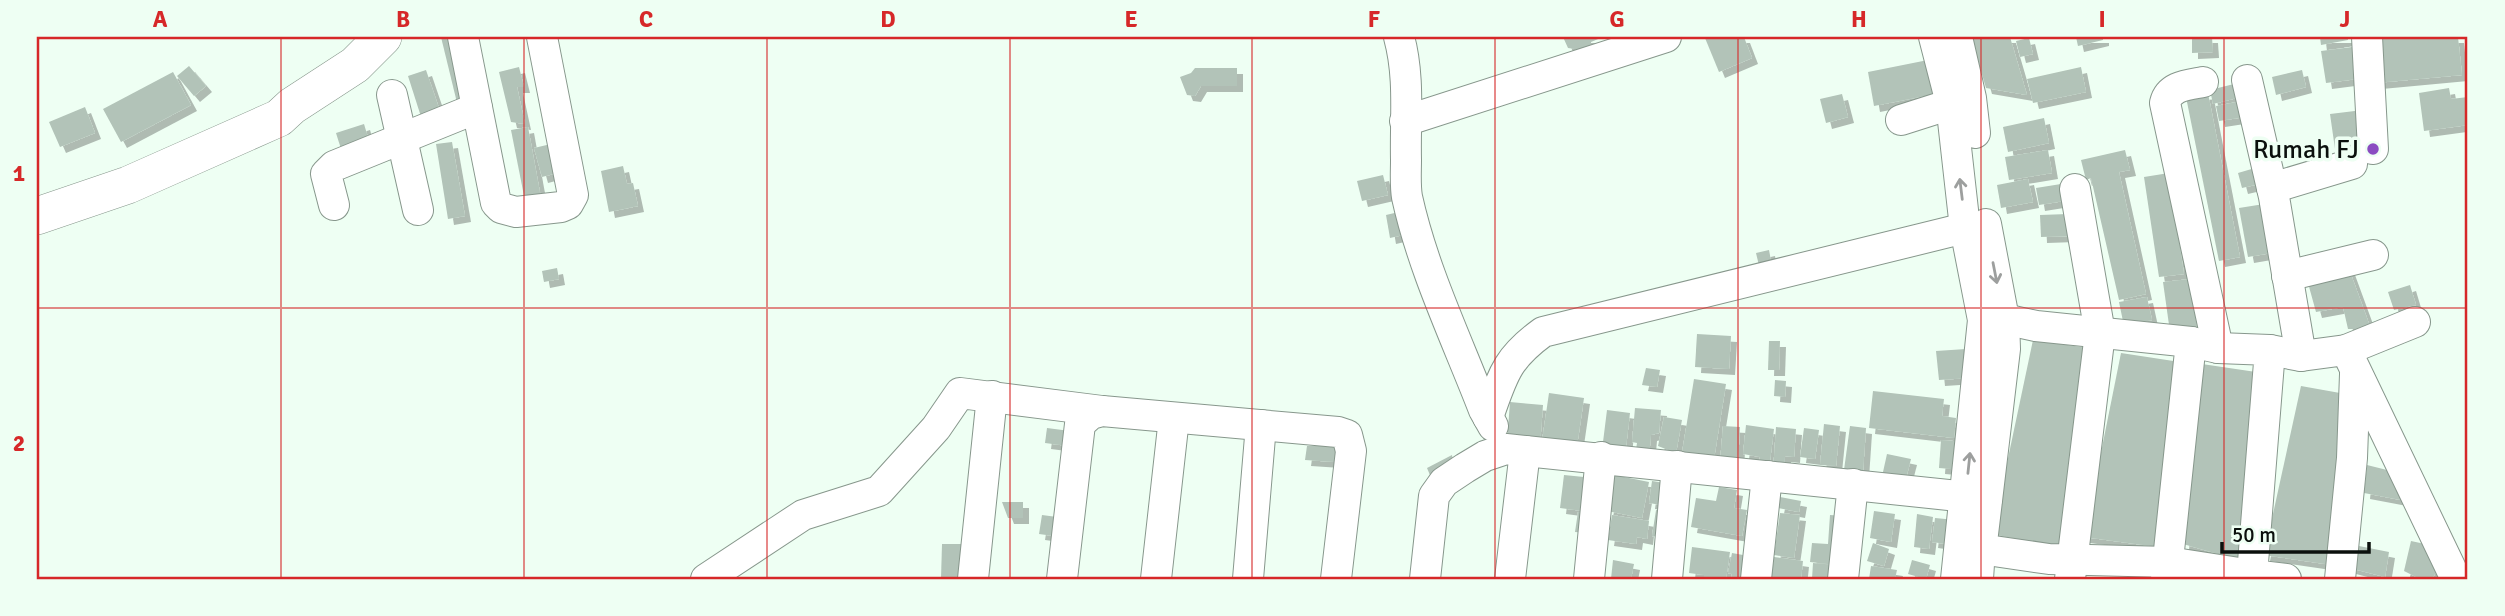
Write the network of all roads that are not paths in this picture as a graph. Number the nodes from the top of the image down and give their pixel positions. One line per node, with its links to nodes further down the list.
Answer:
1 (383, 37): 21 (main road)
2 (463, 37): 13 (street)
3 (542, 37): 13 (street)
4 (1399, 37): 15 (street)
5 (1665, 37): 15 (street)
6 (1934, 37): 12 (street)
7 (1957, 37): 12 (street)
8 (2367, 37): 17 (street)
9 (2247, 80): 17 (street)
10 (2203, 82): 28 (street)
11 (392, 95): 16 (street)
12 (1961, 100): 14 (street); 22 (street, one-way to 12); 25 (street, one-way to 25)
13 (477, 108): 16 (street)
14 (1902, 120)
15 (1405, 121): 34 (street)
16 (400, 139): 19 (street); 20 (street)
17 (2272, 188): 24 (street)
18 (2075, 189): 27 (street)
19 (334, 205)
20 (418, 210)
21 (37, 216)
22 (1965, 228): 25 (street); 34 (street)
23 (2373, 255): 24 (street)
24 (2287, 276): 30 (street)
25 (1993, 319): 27 (street); 42 (street)
26 (2415, 322): 31 (street)
27 (2100, 333): 28 (street); 44 (street)
28 (2205, 345): 29 (street); 45 (street)
29 (2270, 350): 30 (street); 46 (street)
30 (2301, 356): 31 (street)
31 (2350, 360): 62 (street); 63 (street)
32 (992, 396): 33 (street); 47 (street); 48 (street)
33 (1102, 411): 35 (street); 49 (street)
34 (1488, 416): 37 (street)
35 (1174, 418): 36 (street); 50 (street)
36 (1261, 425): 51 (street); 52 (street)
37 (1516, 450): 38 (street); 53 (street); 54 (street)
38 (1601, 457): 39 (street); 55 (street)
39 (1677, 466): 40 (street); 56 (street)
40 (1767, 475): 41 (street); 57 (street)
41 (1853, 484): 42 (street); 58 (street)
42 (1977, 497): 43 (street); 59 (street)
43 (1980, 549): 44 (street); 60 (street)
44 (2071, 570): 45 (street)
45 (2167, 570): 46 (street)
46 (2252, 577): 61 (street)
47 (706, 579)
48 (973, 579)
49 (1062, 579)
50 (1156, 579)
51 (1248, 579)
52 (1336, 579)
53 (1425, 579)
54 (1510, 579)
55 (1589, 579)
56 (1667, 579)
57 (1756, 579)
58 (1843, 579)
59 (1956, 579)
60 (1978, 579)
61 (2286, 579)
62 (2340, 579)
63 (2456, 579)

